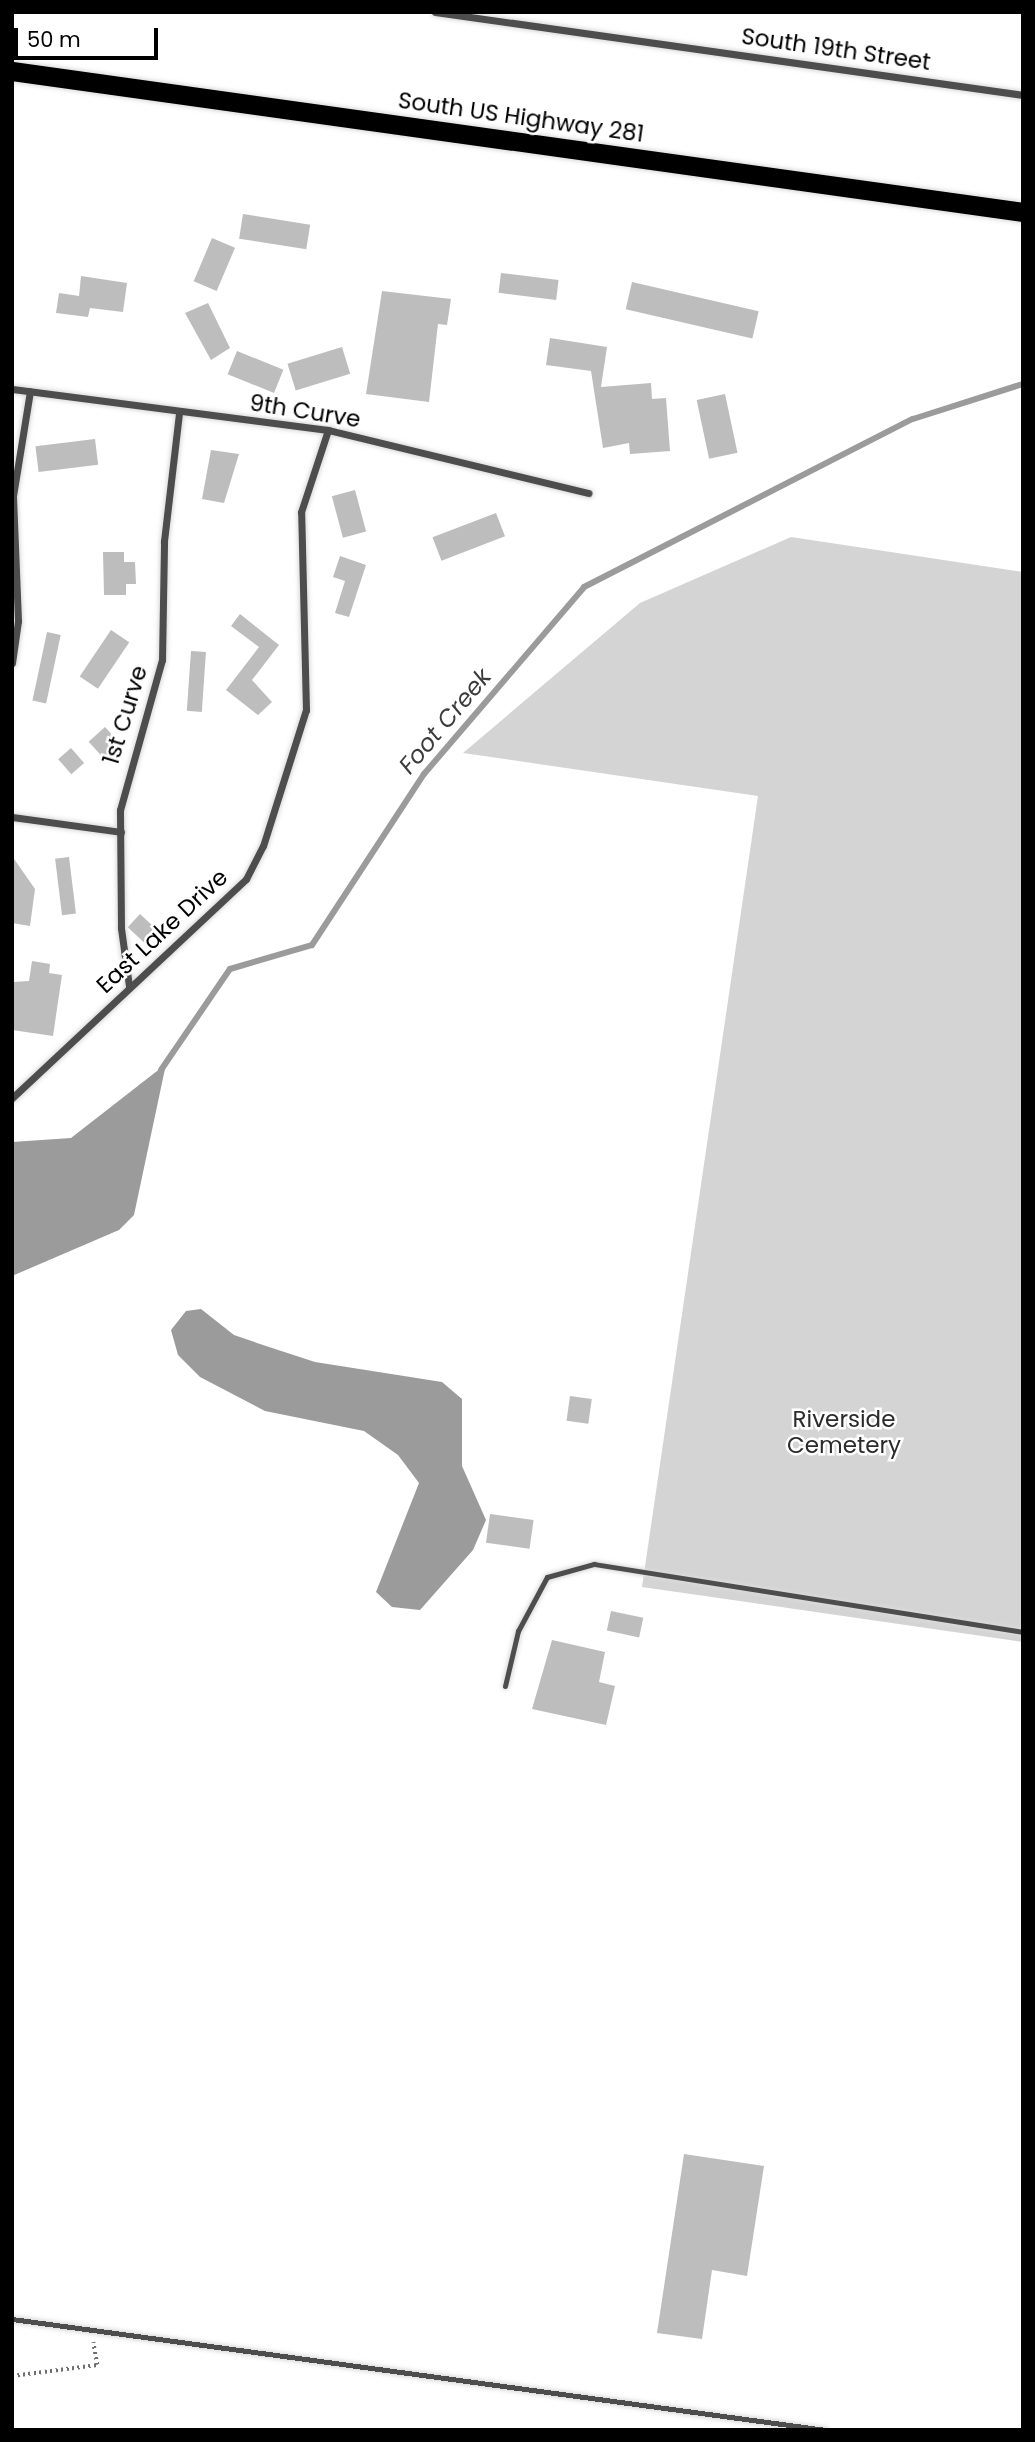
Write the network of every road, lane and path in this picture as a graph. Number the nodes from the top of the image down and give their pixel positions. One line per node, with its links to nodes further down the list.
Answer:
1 (435, 12): 3 (street, South 19th Street)
2 (12, 71): 4 (highway, South US Highway 281)
3 (1023, 95)
4 (1023, 212)
5 (12, 389): 6 (street, 9th Curve)
6 (30, 391): 7 (street, 9th Curve); 10 (street)
7 (180, 413): 8 (street, 9th Curve); 12 (street, 1st Curve)
8 (328, 430): 9 (street, 9th Curve); 13 (street, East Lake Drive)
9 (588, 493)
10 (12, 663)
11 (12, 817): 12 (street)
12 (121, 832): 13 (street, 1st Curve)
13 (130, 986): 14 (street, East Lake Drive)
14 (12, 1098)
15 (1023, 1632): 16 (lane)
16 (505, 1686)
17 (12, 2319): 18 (lane)
18 (91, 2329): 19 (path); 20 (lane)
19 (12, 2376)
20 (825, 2430)

